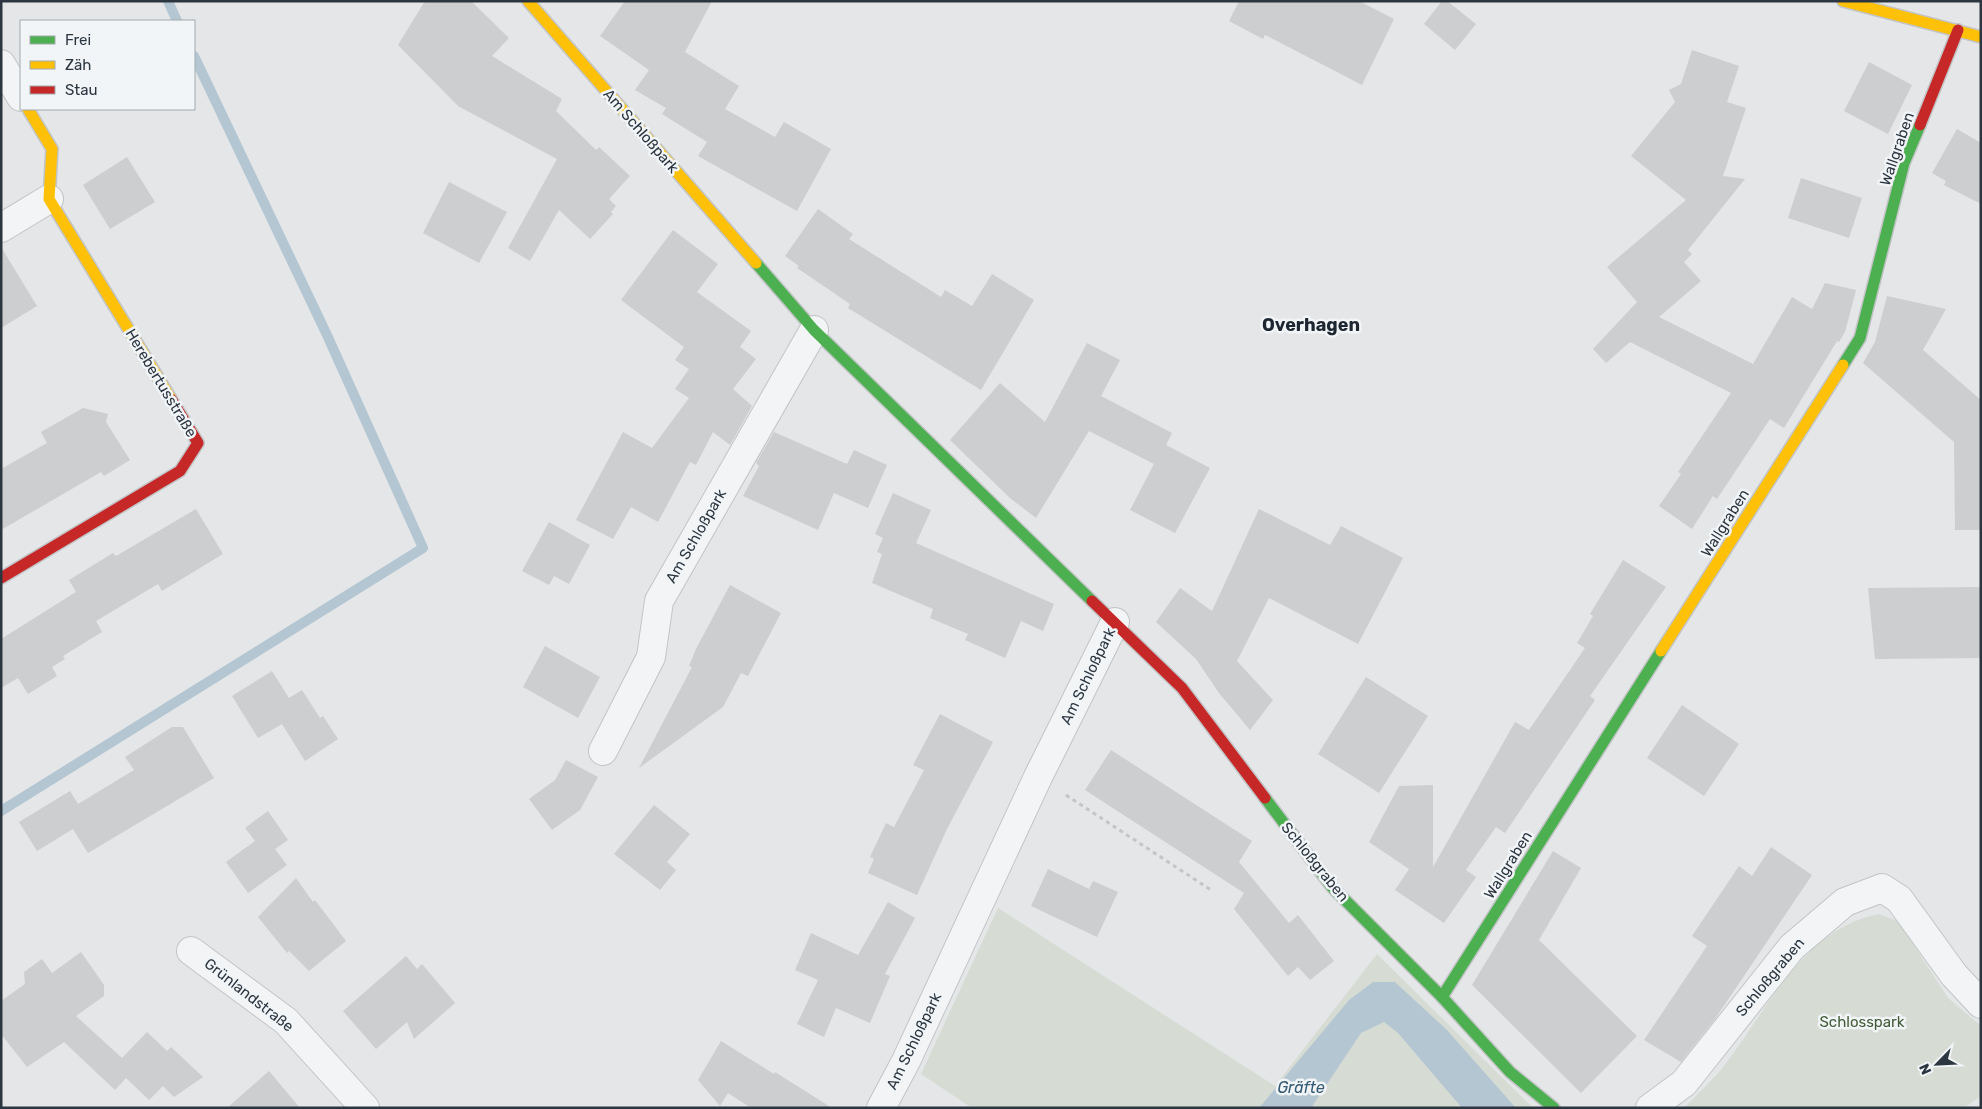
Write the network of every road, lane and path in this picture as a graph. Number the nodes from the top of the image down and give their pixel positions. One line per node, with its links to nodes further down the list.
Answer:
1 (528, 1): 10 (street, Am Schloßpark)
2 (1843, 1): 3 (street)
3 (1958, 30): 4 (street); 17 (street, Wallgraben)
4 (1981, 37)
5 (1, 64): 6 (street)
6 (20, 95)
7 (29, 110): 8 (street)
8 (49, 199): 9 (street); 11 (street, Herebertusstraße)
9 (1, 228)
10 (814, 330): 12 (street, Am Schloßpark); 13 (street, Am Schloßpark)
11 (1, 578)
12 (1115, 622): 14 (street, Am Schloßpark); 17 (street, Schloßgraben)
13 (603, 751)
14 (1038, 777): 15 (path); 20 (street, Am Schloßpark)
15 (1211, 890)
16 (191, 951): 19 (street, Grünlandstraße)
17 (1442, 997): 21 (street, Schloßgraben)
18 (1981, 1004): 22 (street, Schloßgraben)
19 (365, 1108)
20 (880, 1108)
21 (1554, 1108)
22 (1650, 1108)

